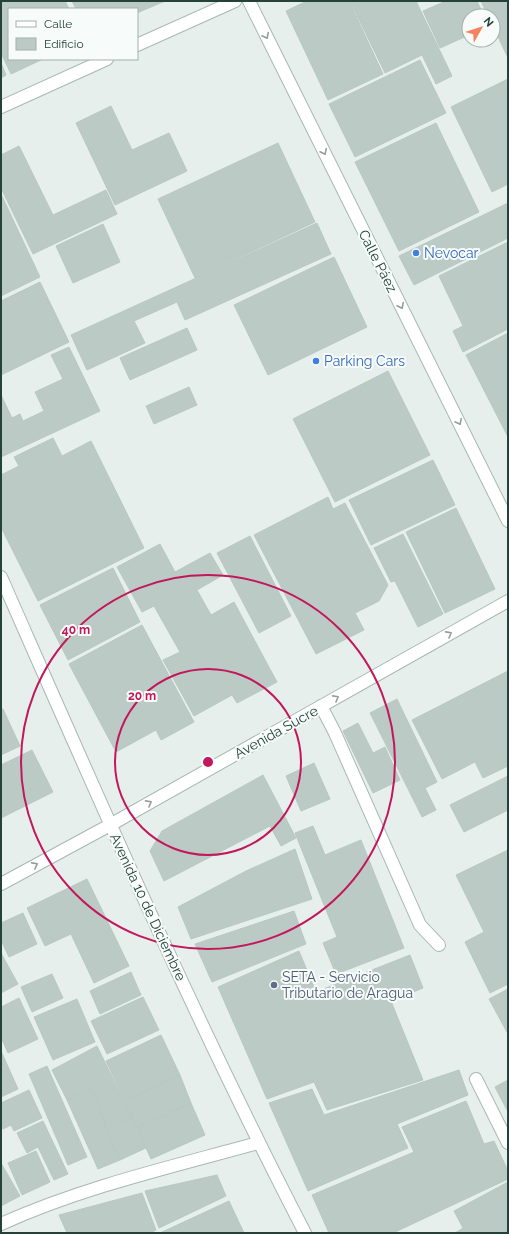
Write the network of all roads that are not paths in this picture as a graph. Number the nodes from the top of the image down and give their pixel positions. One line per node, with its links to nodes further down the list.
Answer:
1 (235, 1): 3 (street)
2 (249, 1): 6 (street, Calle Páez, one-way to 6)
3 (138, 45)
4 (105, 60): 5 (street)
5 (1, 107)
6 (508, 521)
7 (1, 577): 10 (street, Avenida 10 de Diciembre)
8 (508, 601): 9 (street, Avenida Sucre, one-way to 8)
9 (321, 706): 10 (street, Avenida Sucre, one-way to 9); 12 (street)
10 (110, 825): 11 (street, Avenida Sucre, one-way to 10); 14 (street, Avenida 10 de Diciembre)
11 (1, 884)
12 (439, 945)
13 (476, 1079): 15 (street)
14 (258, 1143): 16 (street); 17 (street, Avenida 10 de Diciembre)
15 (508, 1143)
16 (1, 1224)
17 (305, 1233)

